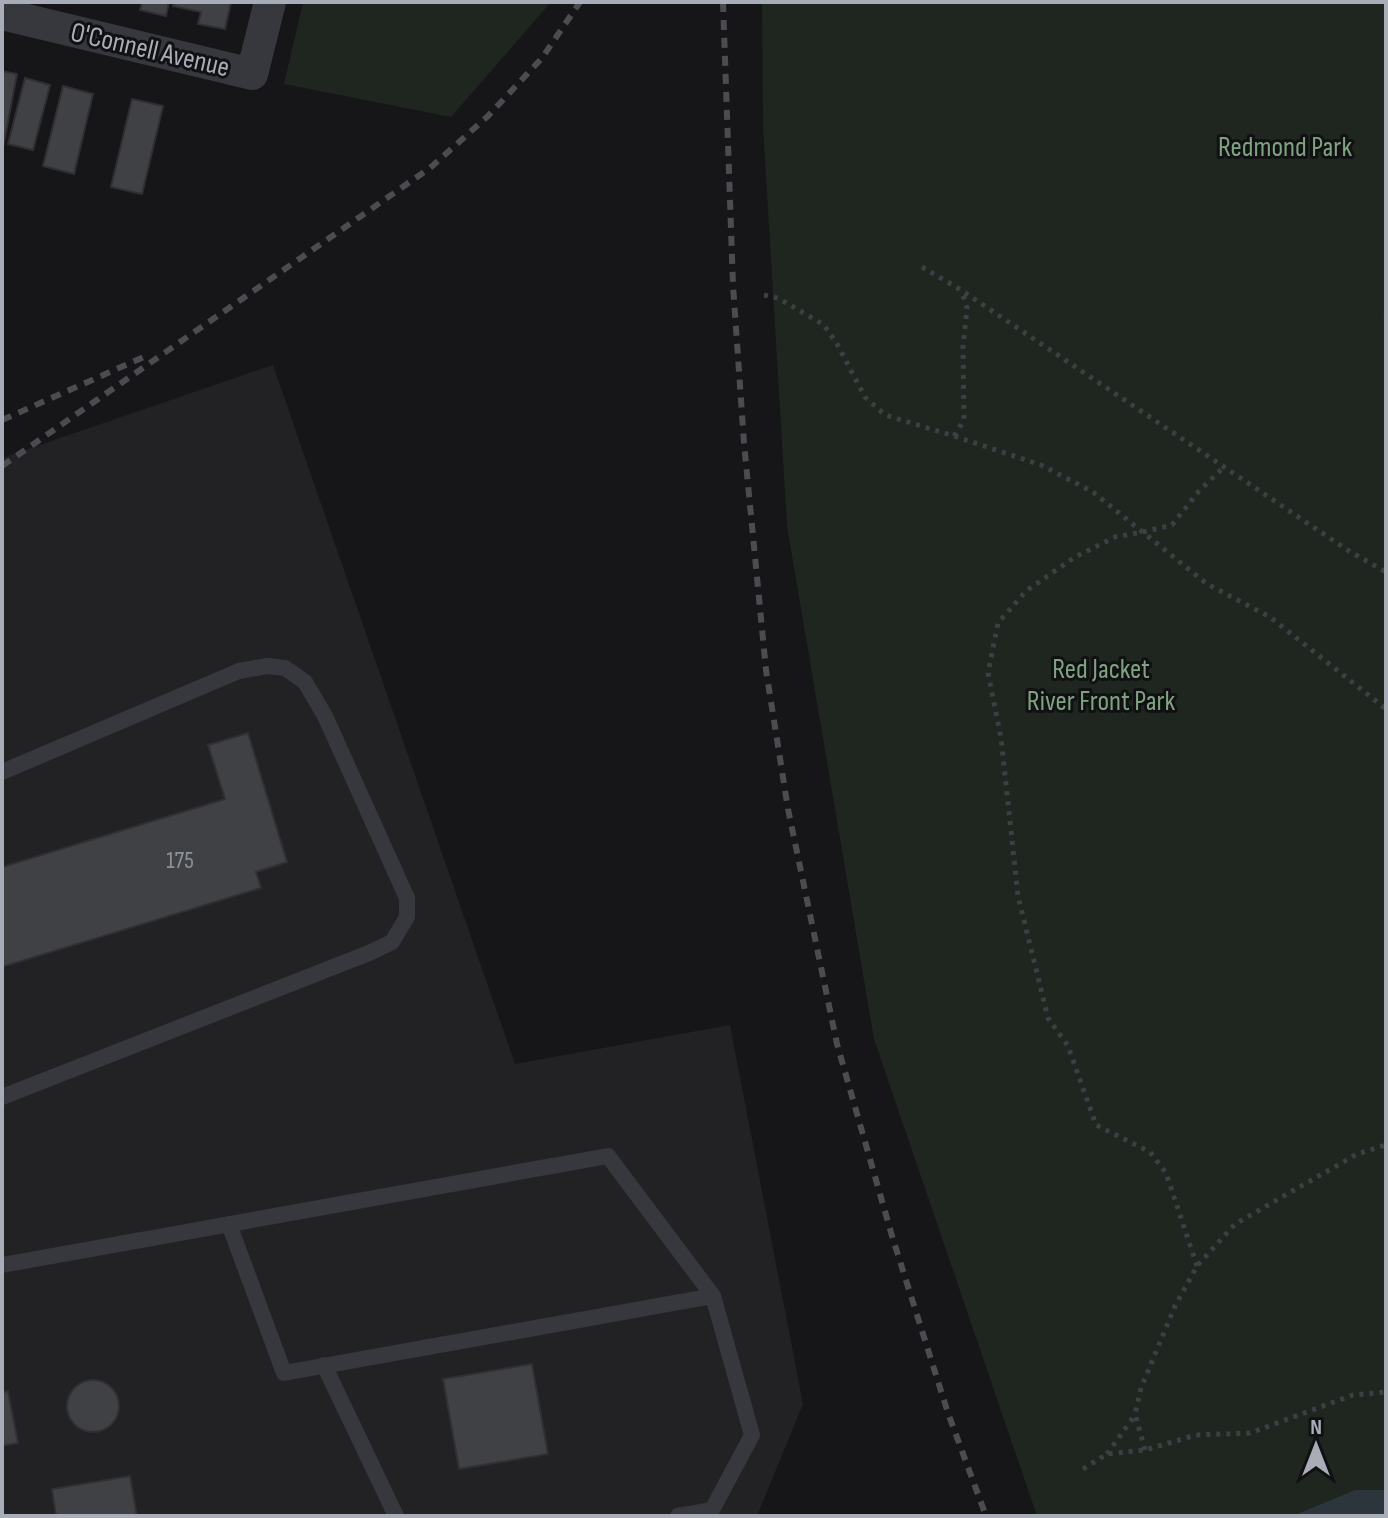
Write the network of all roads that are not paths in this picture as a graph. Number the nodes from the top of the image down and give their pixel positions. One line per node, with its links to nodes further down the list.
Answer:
1 (270, 2): 2 (street, O'Connell Avenue)
2 (2, 14)
3 (2, 772): 4 (lane)
4 (2, 1097)
5 (229, 1224): 6 (lane); 7 (lane); 8 (lane)
6 (2, 1265)
7 (713, 1296): 8 (lane); 10 (lane)
8 (324, 1365): 9 (lane)
9 (396, 1516)
10 (678, 1516)

